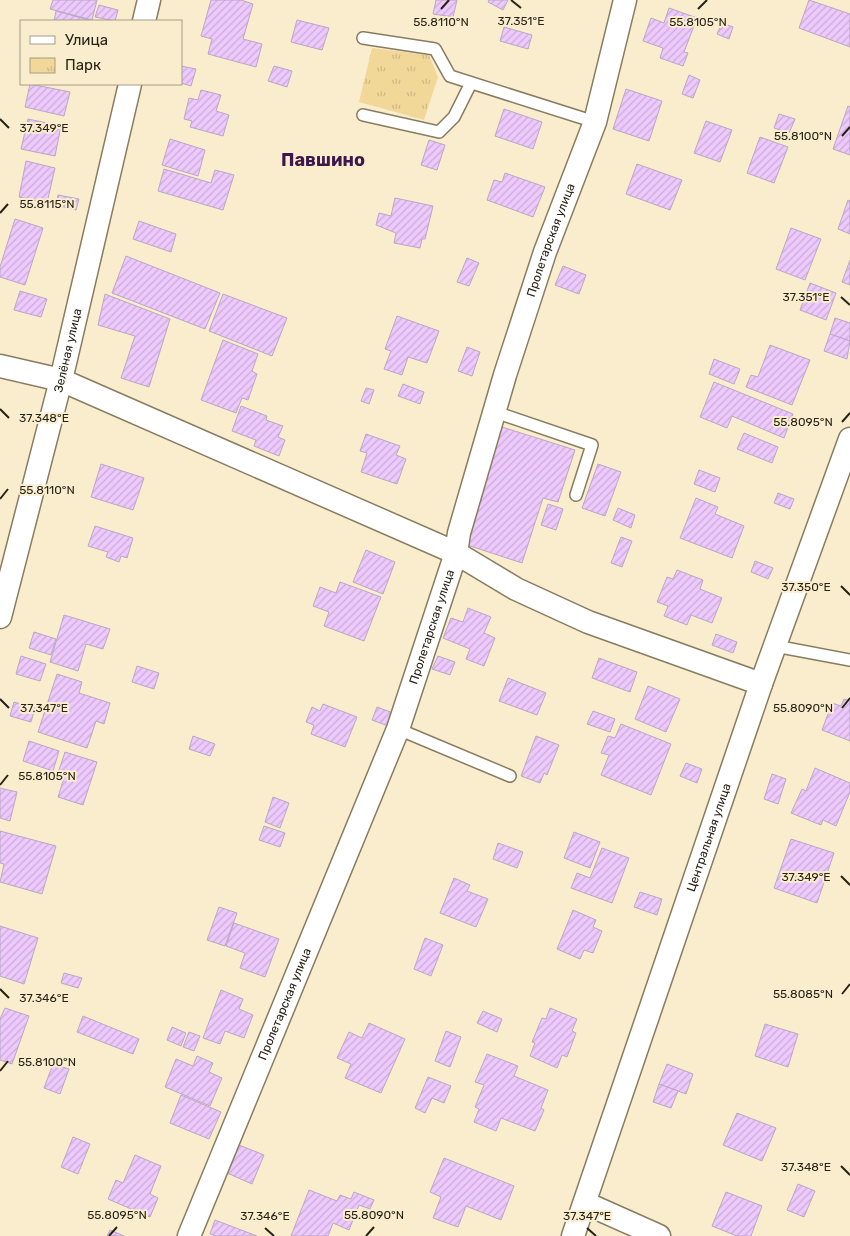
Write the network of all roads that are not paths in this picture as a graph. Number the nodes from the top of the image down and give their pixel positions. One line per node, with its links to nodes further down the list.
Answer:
1 (150, 0): 3 (street)
2 (625, 0): 8 (street, Пролетарская улица)
3 (144, 20)
4 (363, 38): 5 (lane)
5 (471, 83): 7 (lane); 8 (lane)
6 (130, 85): 10 (street, Зелёная улица)
7 (363, 115)
8 (595, 122): 11 (street, Пролетарская улица)
9 (0, 366): 10 (street)
10 (60, 380): 15 (street); 16 (street, Зелёная улица)
11 (494, 412): 14 (lane); 15 (street, Пролетарская улица)
12 (850, 439): 13 (street, Центральная улица)
13 (845, 468): 17 (street, Центральная улица)
14 (576, 495)
15 (456, 553): 19 (street); 20 (street, Пролетарская улица)
16 (0, 616)
17 (775, 646): 18 (lane); 19 (street, Центральная улица)
18 (850, 660)
19 (761, 684): 22 (street, Центральная улица)
20 (398, 729): 21 (lane); 23 (street, Пролетарская улица)
21 (510, 776)
22 (586, 1203): 24 (street, Центральная улица); 25 (street)
23 (189, 1236)
24 (573, 1236)
25 (660, 1236)

